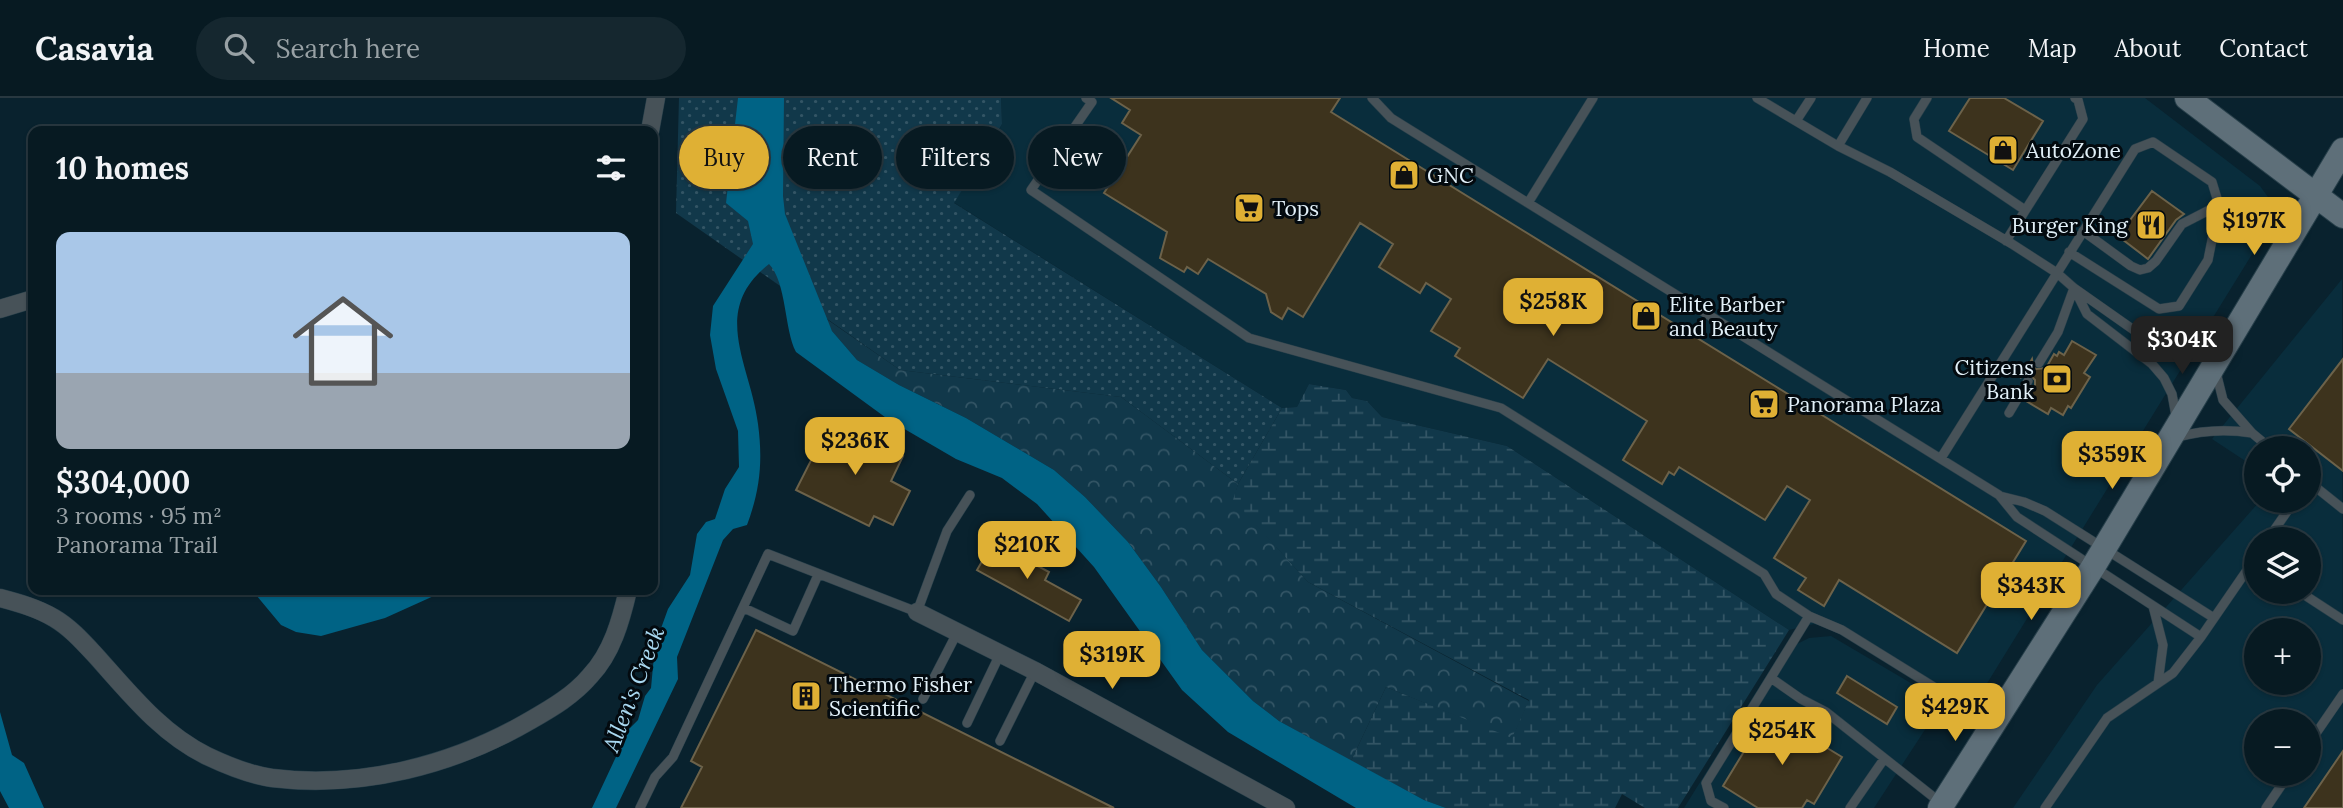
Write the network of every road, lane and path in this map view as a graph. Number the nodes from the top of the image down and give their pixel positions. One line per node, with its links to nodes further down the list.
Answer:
1 (656, 98): 12 (street)
2 (1086, 98): 49 (lane)
3 (1371, 98): 16 (lane)
4 (1593, 98): 16 (lane)
5 (1757, 98): 11 (lane)
6 (1811, 98): 11 (lane)
7 (1867, 98): 13 (lane)
8 (1927, 98): 18 (lane)
9 (2075, 98): 18 (lane)
10 (2187, 98): 15 (main road)
11 (1796, 121): 13 (lane)
12 (651, 126)
13 (1838, 146): 21 (lane)
14 (2343, 150): 15 (main road)
15 (2318, 196): 19 (main road); 27 (main road)
16 (1528, 203): 35 (lane)
17 (2219, 205): 20 (lane); 20 (lane); 22 (lane)
18 (2025, 210): 21 (lane)
19 (2343, 216)
20 (2083, 231): 22 (lane)
21 (2006, 241): 23 (lane)
22 (2069, 252): 23 (lane)
23 (2057, 273): 24 (lane); 35 (lane)
24 (2074, 288): 27 (lane); 28 (lane); 32 (lane)
25 (28, 301): 26 (street)
26 (0, 309)
27 (2230, 341): 29 (main road)
28 (2039, 363)
29 (2215, 366): 32 (main road); 33 (lane)
30 (2028, 381): 31 (lane)
31 (2009, 413)
32 (2175, 432): 33 (lane); 40 (main road)
33 (2252, 433): 34 (lane)
34 (2256, 436)
35 (1941, 458): 38 (lane)
36 (2321, 491): 39 (lane)
37 (970, 495): 48 (lane)
38 (1999, 495): 40 (lane); 40 (lane)
39 (2343, 509)
40 (2099, 558): 46 (lane); 50 (lane); 61 (main road)
41 (818, 575): 47 (lane); 47 (lane); 48 (lane)
42 (2244, 576): 50 (lane)
43 (626, 595): 44 (street)
44 (0, 598)
45 (2318, 604): 51 (lane)
46 (2153, 606): 53 (lane); 57 (lane)
47 (744, 608): 67 (lane)
48 (917, 612): 52 (street)
49 (1809, 616): 56 (lane); 61 (lane)
50 (2214, 618): 53 (lane)
51 (2343, 620)
52 (957, 633): 54 (street); 59 (lane)
53 (2201, 637): 57 (lane)
54 (1000, 654): 55 (street); 60 (lane)
55 (1035, 671): 63 (lane); 68 (street)
56 (1771, 678): 64 (lane); 69 (lane)
57 (2158, 683): 71 (lane)
58 (2343, 694): 62 (lane)
59 (923, 699)
60 (967, 723)
61 (1994, 724): 66 (main road)
62 (2321, 726)
63 (1000, 741)
64 (1884, 759): 66 (lane); 70 (lane)
65 (2281, 786): 72 (lane)
66 (1941, 806)
67 (640, 808)
68 (1286, 808)
69 (1724, 808)
70 (1850, 808)
71 (2045, 808)
72 (2266, 808)

